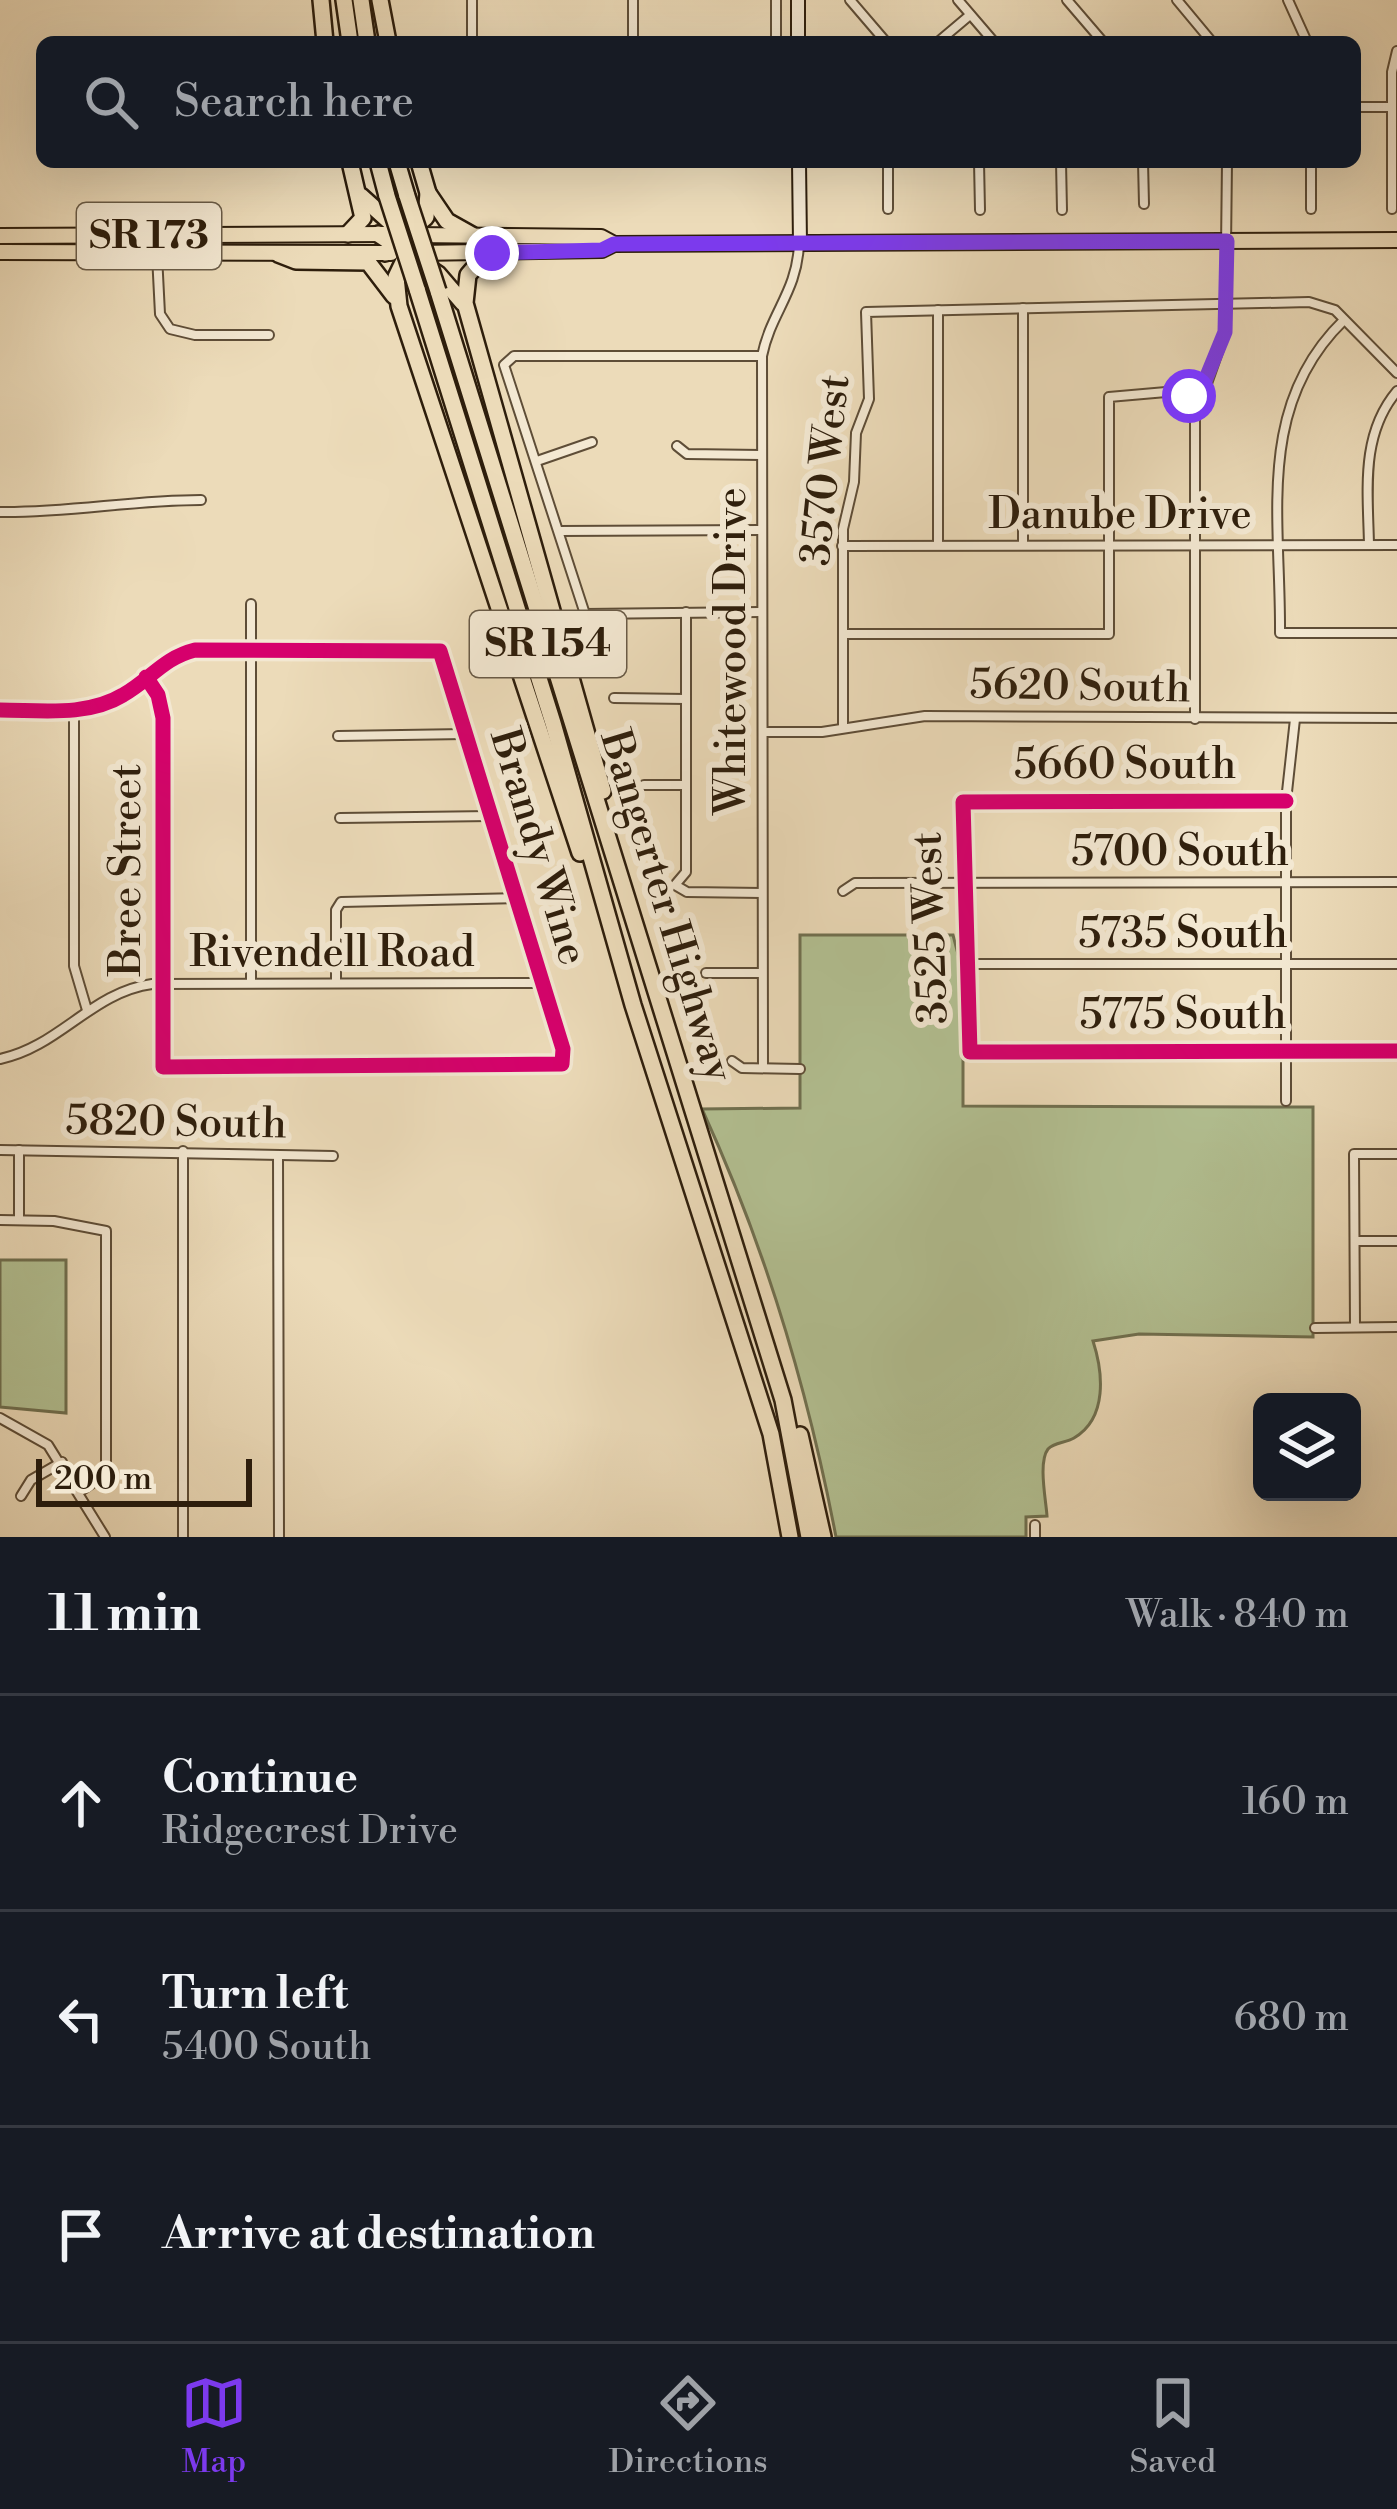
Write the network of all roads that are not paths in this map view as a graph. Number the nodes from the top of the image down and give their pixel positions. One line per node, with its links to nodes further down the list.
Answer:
1 (321, 0): 15 (highway)
2 (344, 0): 16 (highway)
3 (361, 0): 17 (highway)
4 (380, 0): 18 (highway)
5 (472, 0): 19 (street)
6 (633, 0): 20 (street)
7 (776, 0): 21 (street)
8 (798, 0): 22 (street)
9 (850, 0): 23 (street)
10 (958, 0): 14 (street)
11 (1067, 0): 26 (street)
12 (1178, 0): 27 (street)
13 (1288, 0): 28 (street)
14 (970, 15): 24 (street); 25 (street)
15 (325, 36)
16 (349, 36)
17 (366, 36)
18 (387, 36)
19 (472, 36)
20 (633, 36)
21 (776, 36)
22 (798, 36)
23 (881, 36)
24 (945, 36)
25 (989, 36)
26 (1098, 36)
27 (1207, 36)
28 (1304, 36)
29 (1397, 51): 31 (street)
30 (1361, 107): 31 (street)
31 (1392, 107): 48 (street)
32 (352, 168): 44 (highway)
33 (380, 168): 134 (highway, Bangerter Highway / SR 154, bridge)
34 (399, 168): 133 (highway, Bangerter Highway / SR 154, bridge)
35 (421, 168): 43 (highway)
36 (799, 168): 59 (street)
37 (888, 168): 47 (street)
38 (979, 168): 49 (street)
39 (1061, 168): 50 (street)
40 (1144, 168): 45 (street)
41 (1227, 168): 58 (street)
42 (1311, 168): 46 (street)
43 (428, 193): 54 (highway); 61 (highway)
44 (361, 196): 51 (highway); 61 (highway)
45 (1144, 204)
46 (1311, 208)
47 (888, 209)
48 (1393, 209)
49 (980, 210)
50 (1062, 210)
51 (348, 234): 52 (main road, SR 173); 53 (main road, SR 173)
52 (378, 234): 61 (highway)
53 (258, 235): 56 (main road, SR 173); 66 (main road)
54 (472, 235): 60 (main road, SR 173); 61 (main road, SR 173)
55 (0, 236): 56 (main road, SR 173)
56 (174, 236): 64 (main road)
57 (1397, 240): 58 (main road, SR 173)
58 (1227, 241): 59 (main road, SR 173); 67 (street)
59 (800, 243): 60 (main road, SR 173); 74 (street, Whitewood Drive)
60 (614, 244): 63 (main road, SR 173)
61 (408, 245): 63 (main road, SR 173); 65 (main road, SR 173); 68 (highway); 70 (highway)
62 (0, 252): 64 (main road, SR 173)
63 (487, 253): 70 (highway)
64 (71, 254): 66 (main road, SR 173)
65 (278, 254): 66 (main road, SR 173); 68 (highway)
66 (158, 255): 73 (street)
67 (1227, 302): 69 (street); 72 (street); 77 (street)
68 (399, 306): 134 (highway)
69 (1023, 308): 71 (street); 87 (street)
70 (466, 310): 133 (highway)
71 (938, 310): 86 (street); 92 (street, 3570 West)
72 (1344, 320): 75 (street); 93 (street)
73 (268, 335)
74 (762, 356): 80 (street, Whitewood Drive); 81 (street)
75 (1397, 373)
76 (1397, 391): 90 (street)
77 (1198, 398): 88 (street); 89 (street)
78 (592, 442): 81 (street)
79 (677, 446): 80 (street)
80 (761, 455): 84 (street, Whitewood Drive)
81 (537, 461): 85 (street)
82 (201, 500): 83 (street)
83 (0, 512)
84 (762, 530): 85 (street); 96 (street, Whitewood Drive)
85 (559, 531): 95 (street)
86 (938, 544): 87 (street, Danube Drive); 92 (street, Danube Drive)
87 (1023, 545): 88 (street, Danube Drive)
88 (1109, 545): 89 (street, Danube Drive); 98 (street)
89 (1194, 545): 93 (street, Danube Drive); 105 (street)
90 (1369, 545): 91 (street, Danube Drive); 93 (street, Danube Drive)
91 (1397, 545)
92 (842, 546): 98 (street, 3570 West)
93 (1281, 546): 97 (street)
94 (251, 604): 99 (street)
95 (686, 612): 96 (street); 102 (street)
96 (762, 612): 109 (street, Whitewood Drive)
97 (1397, 633)
98 (844, 634): 108 (street, 3570 West)
99 (250, 649): 100 (street); 110 (street, Brandy Wine); 130 (street)
100 (146, 677): 104 (street); 129 (street, Bree Street)
101 (614, 698): 102 (street)
102 (686, 700): 113 (street)
103 (0, 710): 104 (street)
104 (74, 710): 135 (street)
105 (1195, 718): 107 (street, 5620 South); 108 (street, 5620 South)
106 (1397, 718): 107 (street, 5620 South)
107 (1295, 719): 114 (street)
108 (843, 728): 109 (street, 5620 South)
109 (763, 732): 122 (street, Whitewood Drive)
110 (465, 734): 111 (street); 116 (street, Brandy Wine)
111 (338, 736)
112 (644, 785): 113 (street)
113 (686, 785): 122 (street)
114 (1286, 801): 115 (street, 5660 South); 119 (street)
115 (963, 802): 118 (street, 3525 West)
116 (491, 816): 117 (street); 123 (street, Brandy Wine)
117 (340, 818)
118 (963, 882): 119 (street, 5700 South); 121 (street, 5700 South); 124 (street, 3525 West)
119 (1285, 882): 120 (street, 5700 South); 125 (street)
120 (1397, 882)
121 (843, 891)
122 (762, 892): 128 (street, Whitewood Drive)
123 (516, 898): 131 (street); 132 (street, Brandy Wine)
124 (970, 964): 125 (street, 5735 South); 138 (street, 3525 West)
125 (1285, 964): 126 (street, 5735 South); 136 (street)
126 (1397, 964)
127 (706, 973): 128 (street)
128 (762, 973): 142 (street, Whitewood Drive)
129 (163, 983): 130 (street, Rivendell Road); 135 (street, Rivendell Road); 141 (street, Bree Street)
130 (251, 983): 131 (street, Rivendell Road)
131 (336, 983): 132 (street, Rivendell Road)
132 (542, 983): 141 (street, Brandy Wine)
133 (653, 998): 158 (highway, Bangerter Highway / SR 154)
134 (633, 1005): 167 (highway, Bangerter Highway / SR 154)
135 (87, 1010): 139 (street, Rivendell Road)
136 (1286, 1051): 137 (street, 5775 South); 138 (street, 5775 South); 144 (street)
137 (1397, 1051)
138 (970, 1052)
139 (0, 1059)
140 (732, 1061): 142 (street)
141 (562, 1064)
142 (763, 1068): 143 (street)
143 (800, 1069)
144 (1286, 1101)
145 (0, 1150): 146 (street, 5820 South)
146 (19, 1150): 147 (street, 5820 South); 152 (street)
147 (183, 1151): 149 (street, 5820 South); 165 (street)
148 (1397, 1154): 153 (street)
149 (278, 1156): 150 (street, 5820 South); 166 (street)
150 (333, 1156)
151 (0, 1220): 152 (street)
152 (19, 1220): 161 (street)
153 (1355, 1241): 154 (street); 155 (street)
154 (1397, 1241)
155 (1355, 1327): 156 (street); 157 (street)
156 (1397, 1327)
157 (1315, 1328)
158 (782, 1400): 168 (highway, Bangerter Highway / SR 154); 169 (highway)
159 (0, 1418): 160 (street)
160 (62, 1462): 161 (street); 162 (street)
161 (80, 1492): 164 (street)
162 (21, 1496)
163 (1035, 1526): 170 (street)
164 (105, 1537)
165 (183, 1537)
166 (279, 1537)
167 (787, 1537)
168 (809, 1537)
169 (823, 1537)
170 (1035, 1537)

